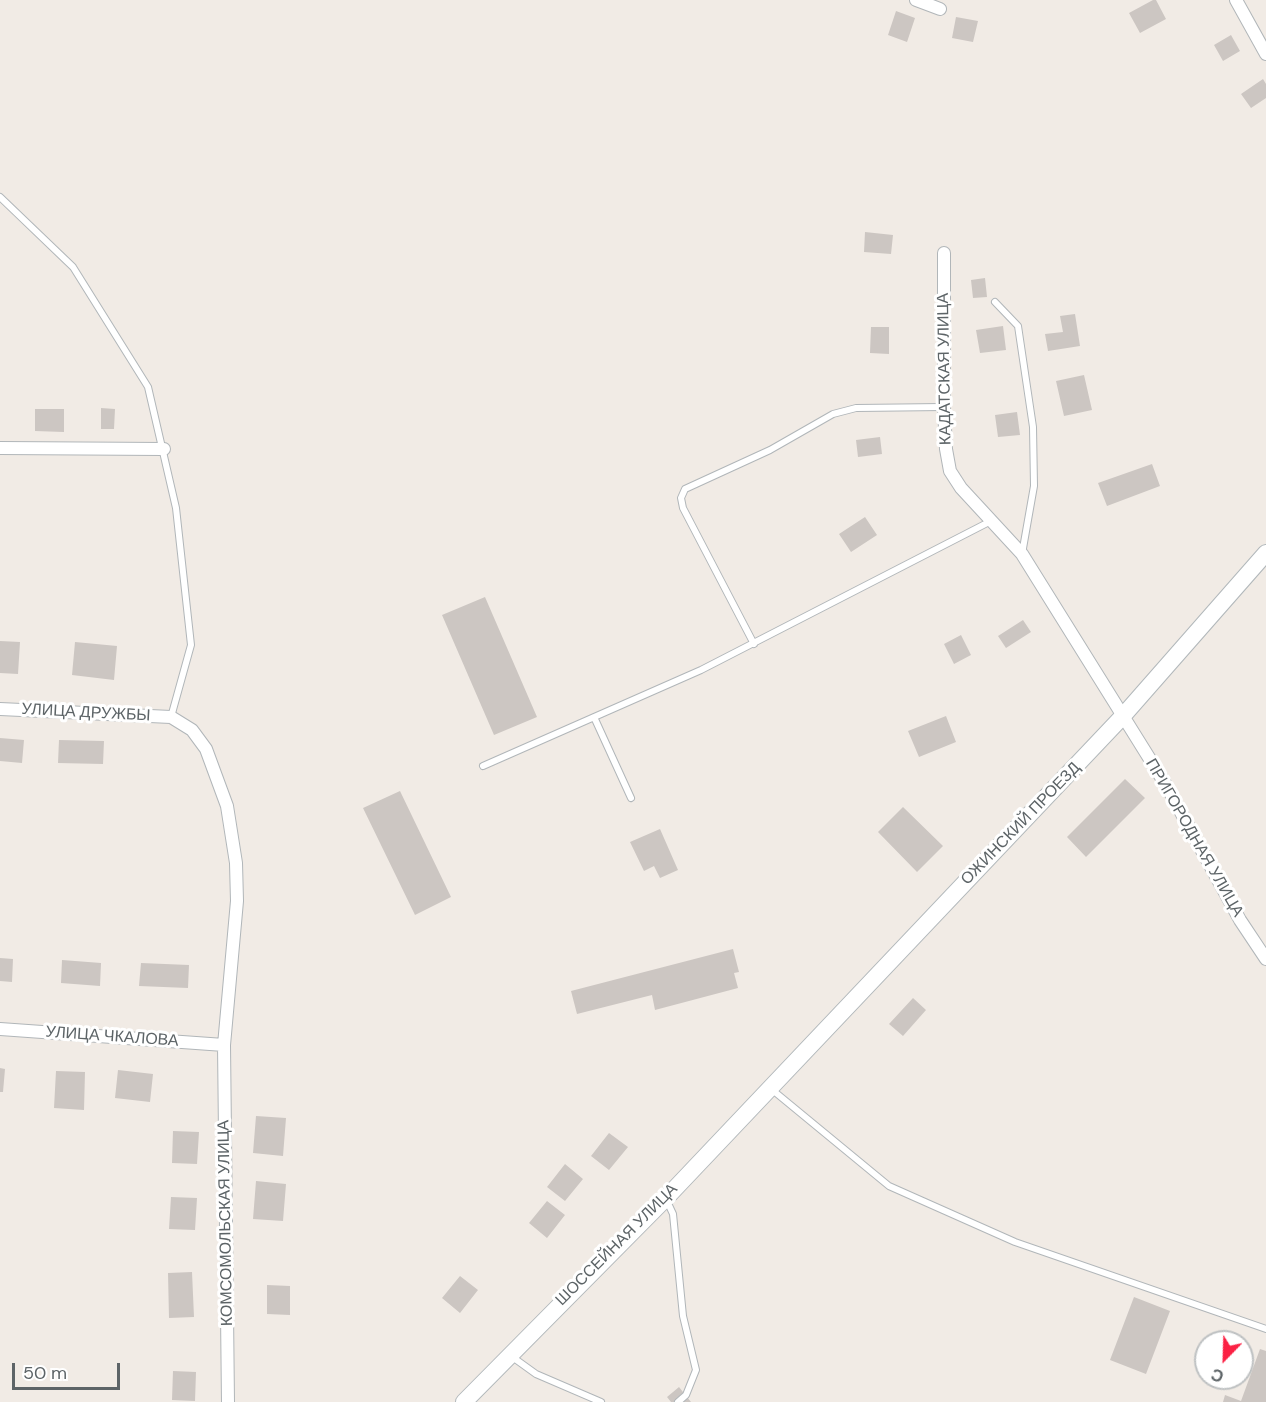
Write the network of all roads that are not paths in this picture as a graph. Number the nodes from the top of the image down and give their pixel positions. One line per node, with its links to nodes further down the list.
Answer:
1 (916, 0): 3 (street)
2 (1236, 0): 4 (street)
3 (940, 9)
4 (1266, 54)
5 (0, 197): 10 (lane)
6 (944, 253): 8 (street, КАДАТСКАЯ УЛИЦА)
7 (995, 302): 13 (lane)
8 (944, 407): 11 (street, КАДАТСКАЯ УЛИЦА); 14 (lane)
9 (0, 448): 10 (street)
10 (164, 448): 16 (lane)
11 (991, 521): 13 (street, КАДАТСКАЯ УЛИЦА); 14 (lane)
12 (1266, 553): 18 (main road, ОЖИНСКИЙ ПРОЕЗД)
13 (1022, 554): 18 (street, КАДАТСКАЯ УЛИЦА)
14 (754, 644): 17 (lane)
15 (0, 709): 16 (street, УЛИЦА ДРУЖБЫ)
16 (171, 717): 23 (street, КОМСОМОЛЬСКАЯ УЛИЦА)
17 (594, 717): 19 (lane); 20 (lane)
18 (1122, 717): 21 (street, ПРИГОРОДНАЯ УЛИЦА); 24 (main road, ОЖИНСКИЙ ПРОЕЗД)
19 (483, 766)
20 (631, 798)
21 (1266, 959)
22 (0, 1029): 23 (street, УЛИЦА ЧКАЛОВА)
23 (224, 1045): 28 (street, КОМСОМОЛЬСКАЯ УЛИЦА)
24 (770, 1088): 25 (main road, ШОССЕЙНАЯ УЛИЦА); 26 (lane)
25 (666, 1198): 27 (main road, ШОССЕЙНАЯ УЛИЦА); 31 (lane)
26 (1266, 1329)
27 (508, 1354): 29 (main road, ШОССЕЙНАЯ УЛИЦА); 30 (lane)
28 (228, 1402)
29 (464, 1402)
30 (601, 1402)
31 (678, 1402)

